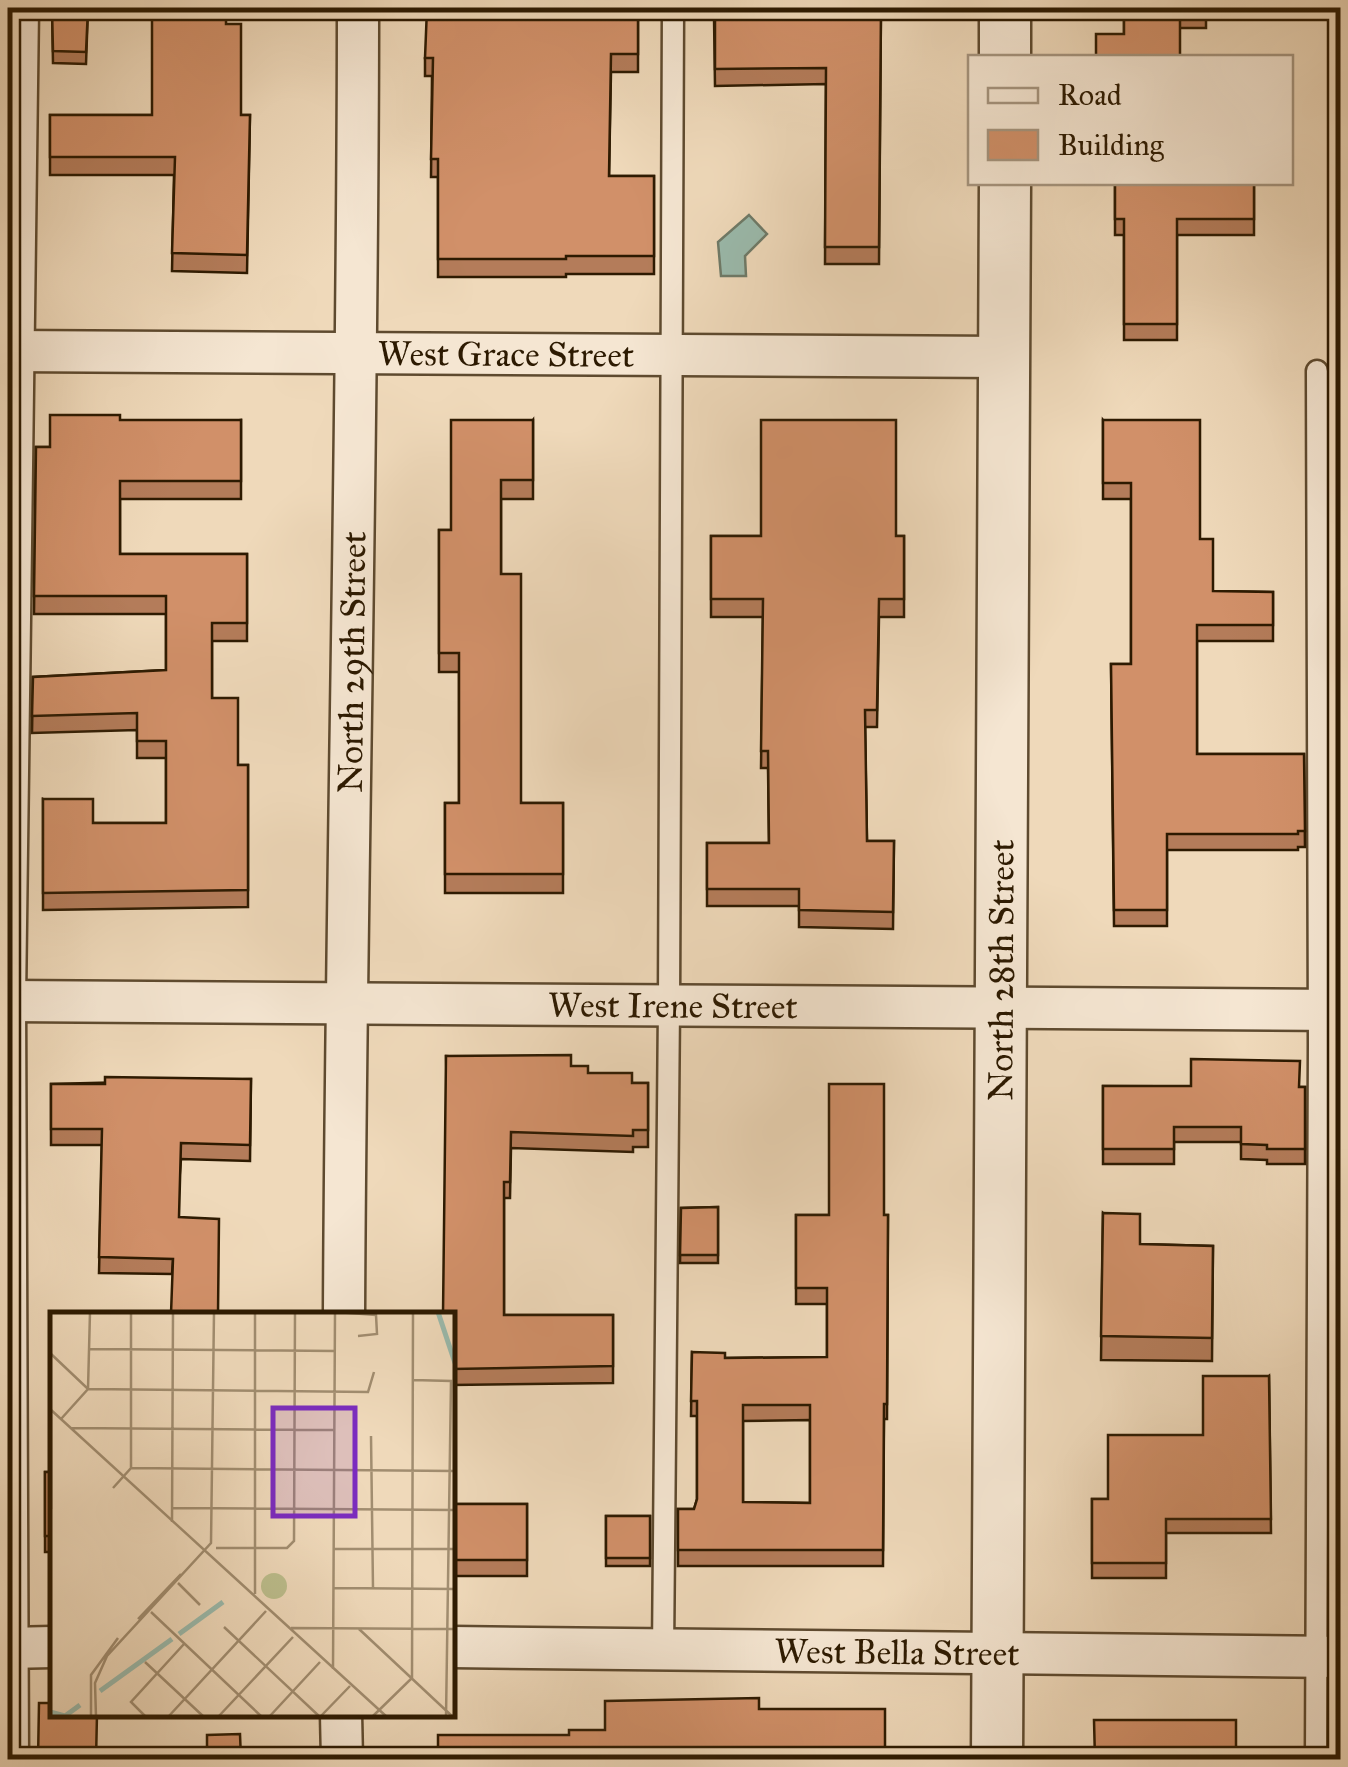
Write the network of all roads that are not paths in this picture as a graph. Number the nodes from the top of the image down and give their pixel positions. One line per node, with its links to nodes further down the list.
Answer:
1 (28, 8): 7 (lane)
2 (358, 8): 8 (street, North 29th Street)
3 (673, 8): 9 (lane)
4 (1006, 8): 5 (street)
5 (1005, 55)
6 (1005, 185): 10 (street, North 28th Street)
7 (17, 351): 8 (street, West Grace Street); 12 (lane)
8 (358, 353): 9 (street, West Grace Street); 13 (street, North 29th Street)
9 (669, 355): 10 (street, West Grace Street); 14 (lane)
10 (1004, 357): 15 (street, North 28th Street)
11 (1317, 371): 16 (lane)
12 (11, 1001): 13 (street, West Irene Street); 19 (lane)
13 (346, 1002): 14 (street, West Irene Street); 17 (street, North 29th Street)
14 (669, 1006): 15 (street, West Irene Street); 20 (lane)
15 (999, 1008): 16 (street, West Irene Street); 21 (street, North 28th Street)
16 (1330, 1010): 22 (lane)
17 (344, 1312)
18 (455, 1647): 20 (street, West Bella Street)
19 (26, 1648): 24 (lane)
20 (663, 1652): 21 (street, West Bella Street)
21 (997, 1655): 22 (street, West Bella Street); 26 (street, North 28th Street)
22 (1329, 1657): 27 (lane)
23 (342, 1717): 25 (street)
24 (18, 1760)
25 (342, 1760)
26 (997, 1760)
27 (1316, 1760)

